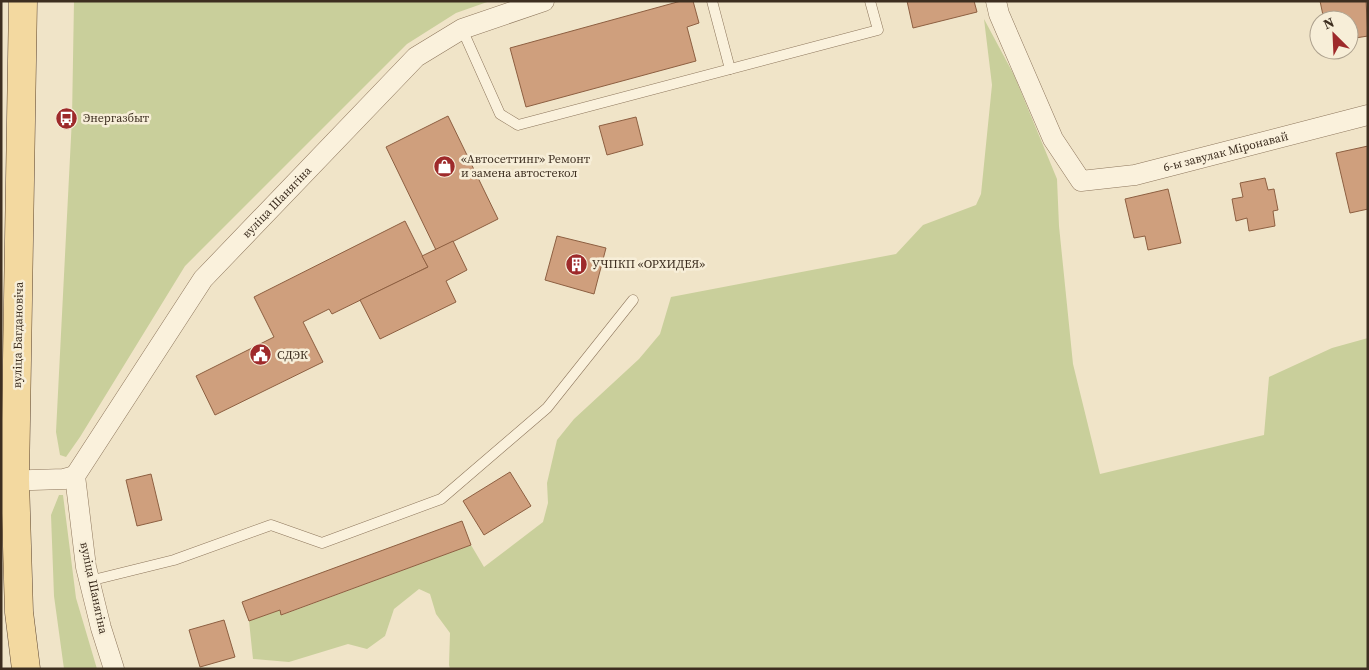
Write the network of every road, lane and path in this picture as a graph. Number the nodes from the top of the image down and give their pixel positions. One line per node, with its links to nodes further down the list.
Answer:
1 (23, 1): 11 (main road, вуліца Багдановіча)
2 (544, 1): 6 (street, вуліца Шанягіна)
3 (712, 1): 7 (lane)
4 (870, 1): 7 (lane)
5 (996, 1): 8 (street, 6-ы завулак Міронавай)
6 (462, 28): 7 (lane); 10 (street, вуліца Шанягіна)
7 (730, 69)
8 (1368, 115)
9 (633, 300): 12 (lane)
10 (75, 476): 11 (street); 12 (street, вуліца Шанягіна)
11 (8, 480): 13 (main road, вуліца Багдановіча)
12 (90, 581): 14 (street, вуліца Шанягіна)
13 (26, 669)
14 (114, 669)

